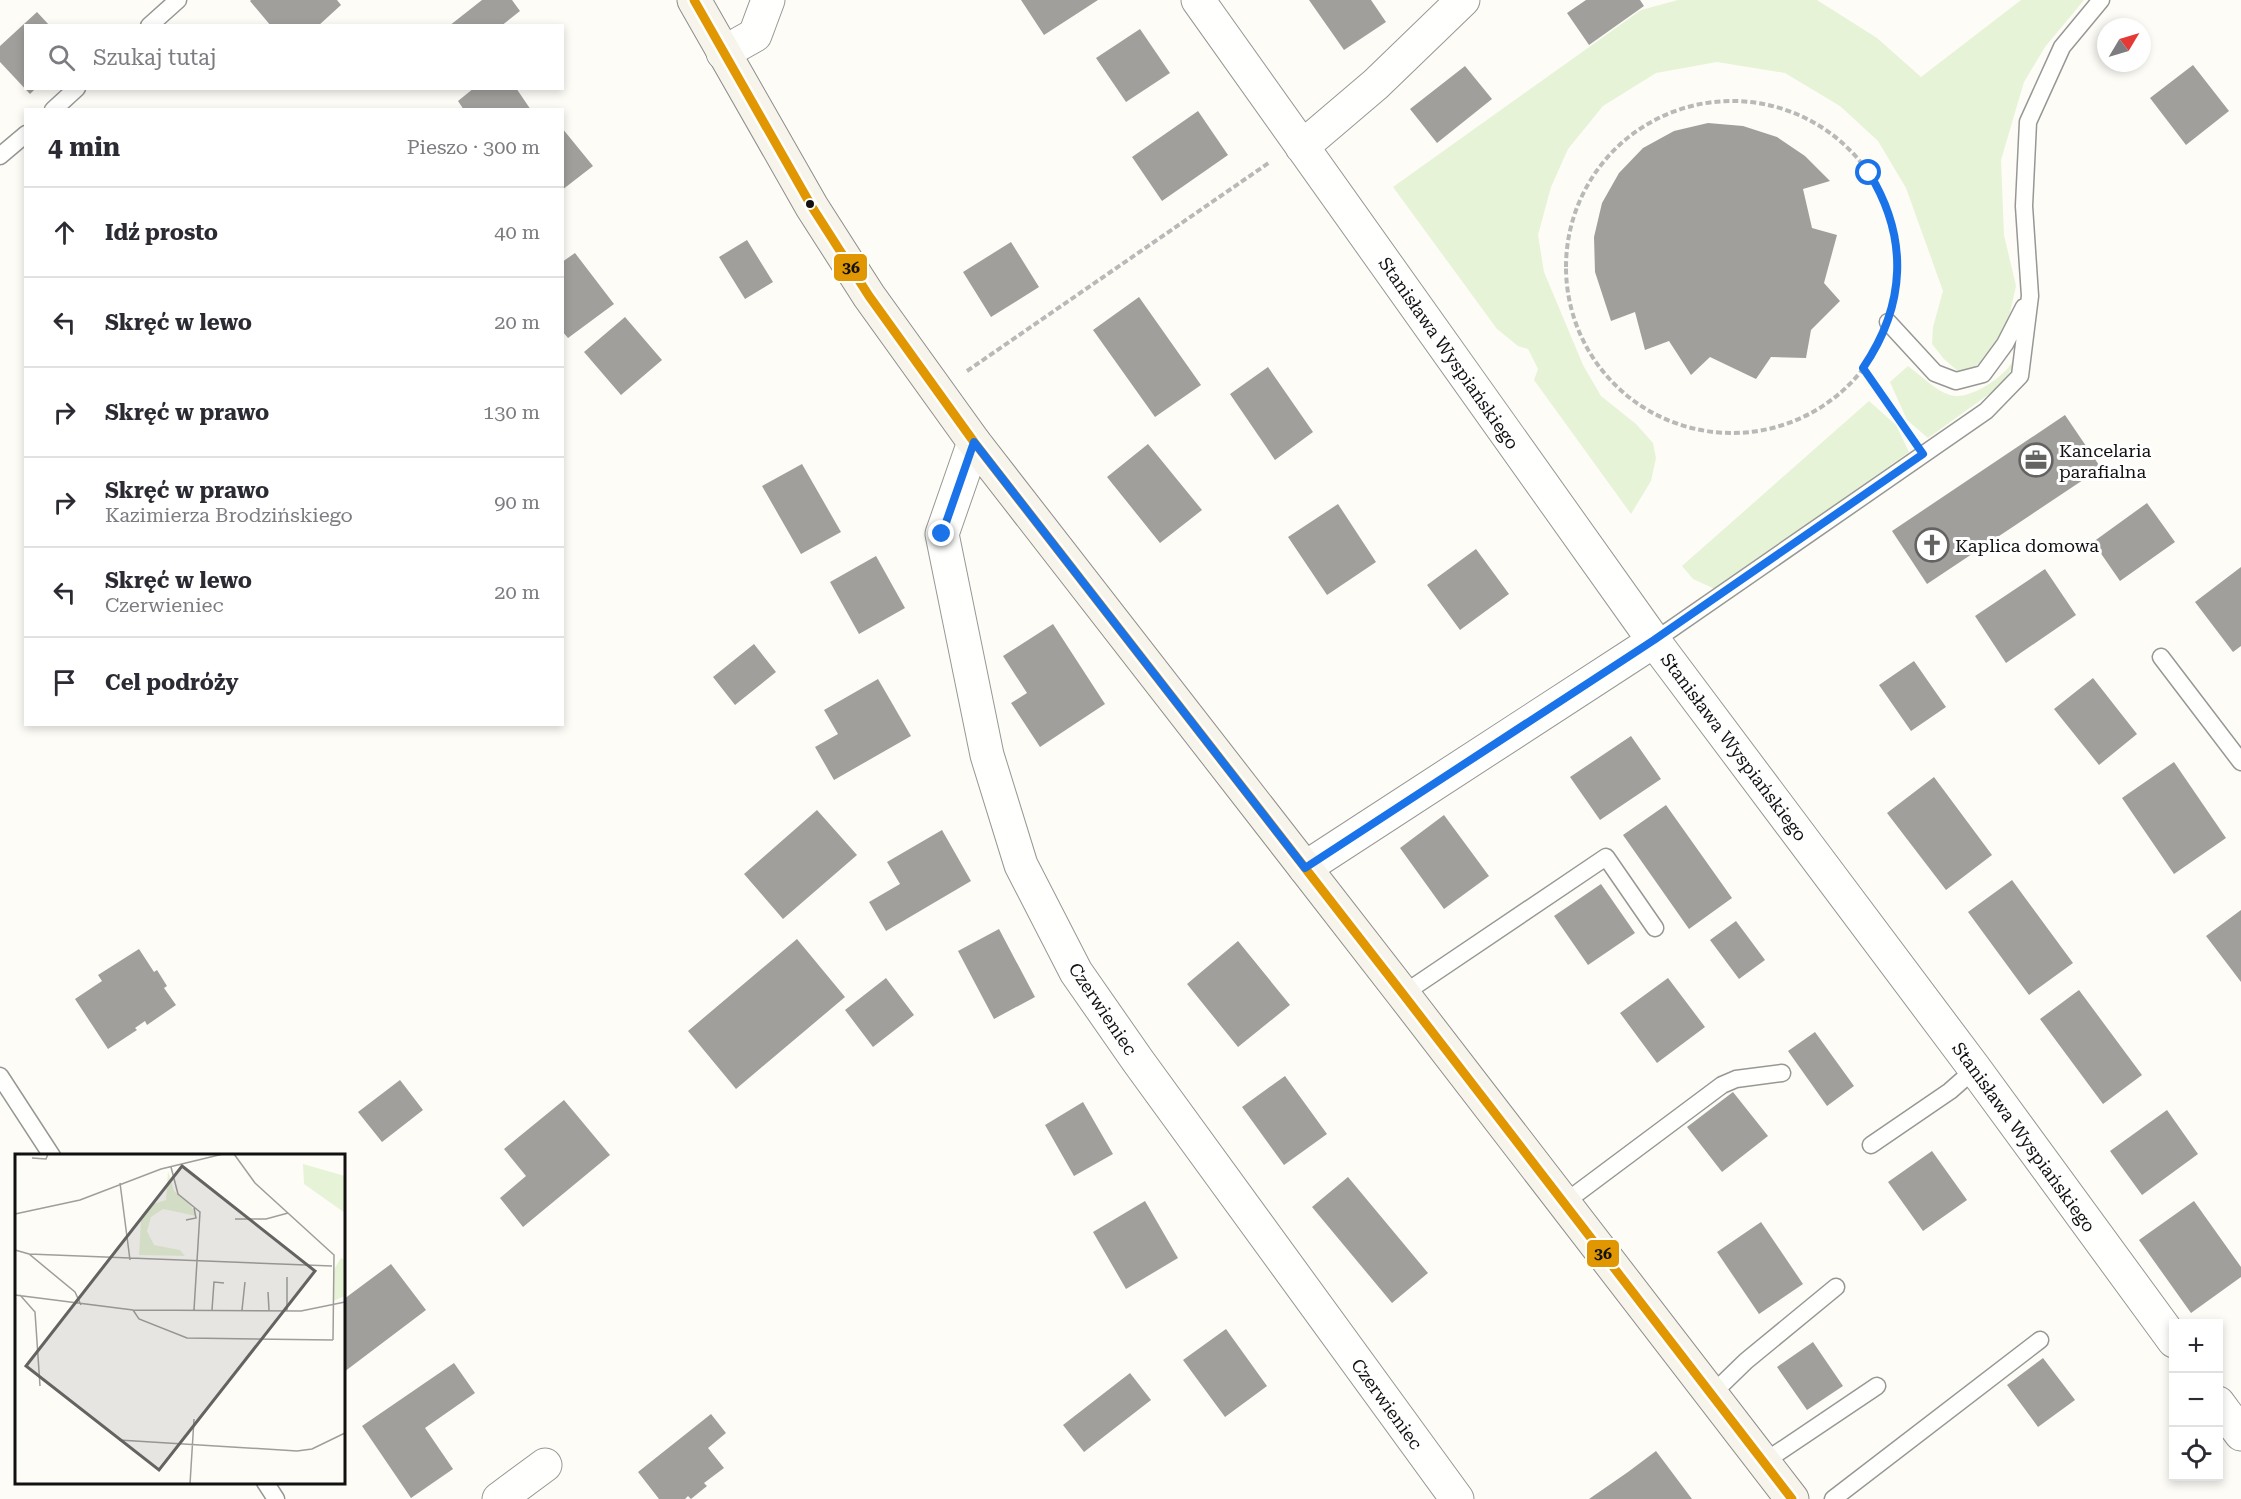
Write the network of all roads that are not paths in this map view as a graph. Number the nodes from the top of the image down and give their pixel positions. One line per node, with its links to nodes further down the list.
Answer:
1 (178, 0): 7 (lane)
2 (694, 0): 8 (main road)
3 (768, 0): 8 (street)
4 (1198, 0): 12 (street, Stanisława Wyspiańskiego)
5 (1462, 0): 12 (street)
6 (2101, 0): 14 (lane)
7 (151, 24)
8 (723, 53): 16 (main road)
9 (75, 90): 10 (lane)
10 (55, 108)
11 (24, 136): 13 (lane)
12 (1302, 147): 17 (street, Stanisława Wyspiańskiego)
13 (0, 156)
14 (2030, 296): 15 (lane); 17 (lane)
15 (1888, 322)
16 (974, 442): 20 (main road); 41 (street, Czerwieniec)
17 (1654, 640): 20 (street); 23 (street, Stanisława Wyspiańskiego)
18 (2161, 657): 19 (lane)
19 (2241, 762)
20 (1305, 868): 22 (main road)
21 (1655, 928): 22 (lane)
22 (1403, 994): 28 (main road)
23 (1975, 1069): 26 (lane); 30 (street, Stanisława Wyspiańskiego)
24 (1782, 1073): 28 (lane)
25 (0, 1076): 27 (lane)
26 (1871, 1144)
27 (51, 1154)
28 (1564, 1203): 33 (main road)
29 (1836, 1287): 33 (lane)
30 (2169, 1334)
31 (2040, 1340): 43 (lane)
32 (1877, 1386): 36 (lane)
33 (1712, 1394): 36 (main road)
34 (2223, 1410): 35 (street)
35 (2241, 1434)
36 (1764, 1462): 42 (main road)
37 (545, 1465): 40 (street)
38 (266, 1484): 39 (lane)
39 (276, 1499)
40 (499, 1499)
41 (1457, 1499)
42 (1792, 1499)
43 (1833, 1499)

